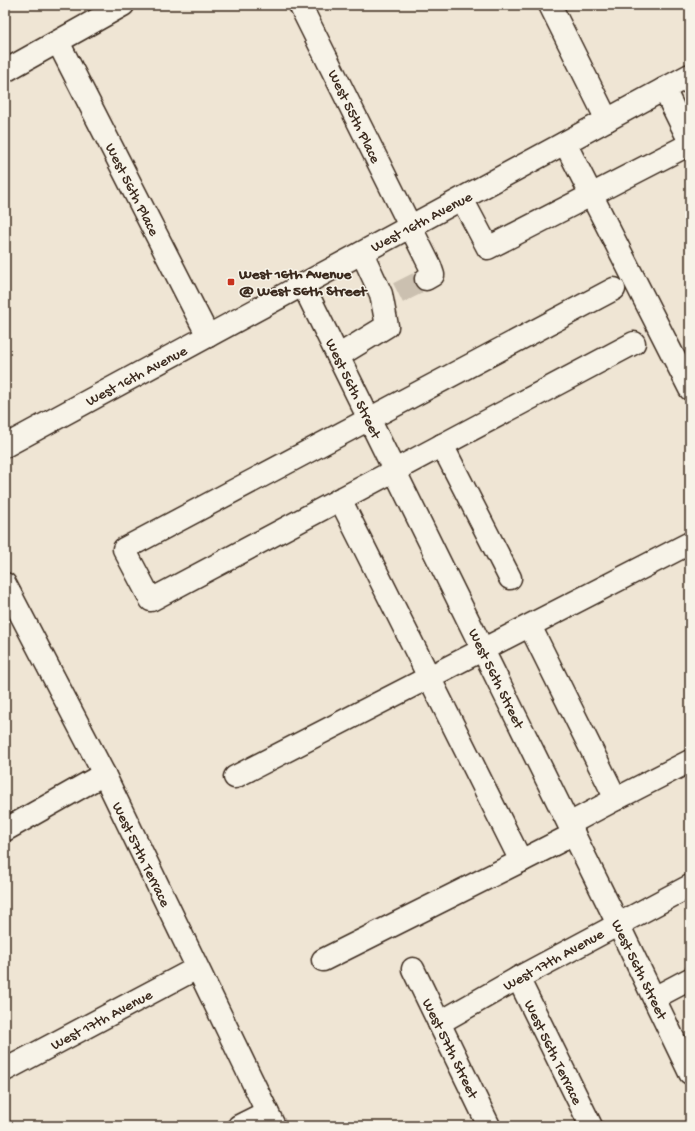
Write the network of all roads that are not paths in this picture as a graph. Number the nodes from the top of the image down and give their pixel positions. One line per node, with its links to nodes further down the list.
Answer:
1 (124, 5): 4 (street)
2 (300, 5): 13 (street, West 55th Place)
3 (550, 5): 8 (street)
4 (58, 42): 5 (street); 18 (street, West 56th Place)
5 (5, 71)
6 (690, 75): 7 (street, West 16th Avenue)
7 (664, 89): 8 (street, West 16th Avenue); 10 (street)
8 (607, 120): 9 (street, West 16th Avenue)
9 (565, 143): 11 (street); 12 (street, West 16th Avenue)
10 (690, 143): 11 (street)
11 (592, 194): 12 (street); 21 (street)
12 (462, 199): 13 (street, West 16th Avenue)
13 (411, 226): 14 (street, West 16th Avenue); 15 (street, West 55th Place)
14 (362, 252): 16 (street, West 16th Avenue); 20 (street)
15 (426, 279)
16 (303, 285): 18 (street, West 16th Avenue); 20 (street, West 56th Street)
17 (614, 289): 22 (street)
18 (208, 336): 24 (street, West 16th Avenue)
19 (634, 343): 23 (street)
20 (338, 356): 22 (street, West 56th Street)
21 (690, 390)
22 (369, 419): 25 (street, West 56th Street); 26 (street)
23 (442, 445): 25 (street); 28 (street)
24 (5, 446)
25 (394, 470): 26 (street); 31 (street, West 56th Street)
26 (340, 499): 32 (street)
27 (690, 543): 30 (street)
28 (510, 578)
29 (5, 584): 34 (street, West 57th Terrace)
30 (530, 626): 31 (street); 36 (street)
31 (483, 650): 32 (street); 37 (street, West 56th Street)
32 (429, 678): 35 (street); 39 (street)
33 (690, 761): 36 (street)
34 (104, 774): 38 (street); 43 (street, West 57th Terrace)
35 (235, 777)
36 (616, 800): 37 (street)
37 (571, 829): 39 (street); 41 (street, West 56th Street)
38 (5, 830)
39 (521, 861): 42 (street)
40 (690, 886): 41 (street, West 17th Avenue)
41 (618, 924): 45 (street, West 17th Avenue); 47 (street, West 56th Street)
42 (323, 960)
43 (197, 968): 49 (street, West 17th Avenue); 51 (street, West 57th Terrace)
44 (413, 969): 48 (street, West 57th Street)
45 (518, 978): 48 (street, West 17th Avenue); 54 (street, West 56th Terrace)
46 (690, 979): 47 (street)
47 (654, 998): 50 (street, West 56th Street)
48 (439, 1023): 53 (street, West 57th Street)
49 (5, 1070)
50 (690, 1073)
51 (270, 1119): 52 (street)
52 (239, 1126)
53 (489, 1126)
54 (591, 1126)

